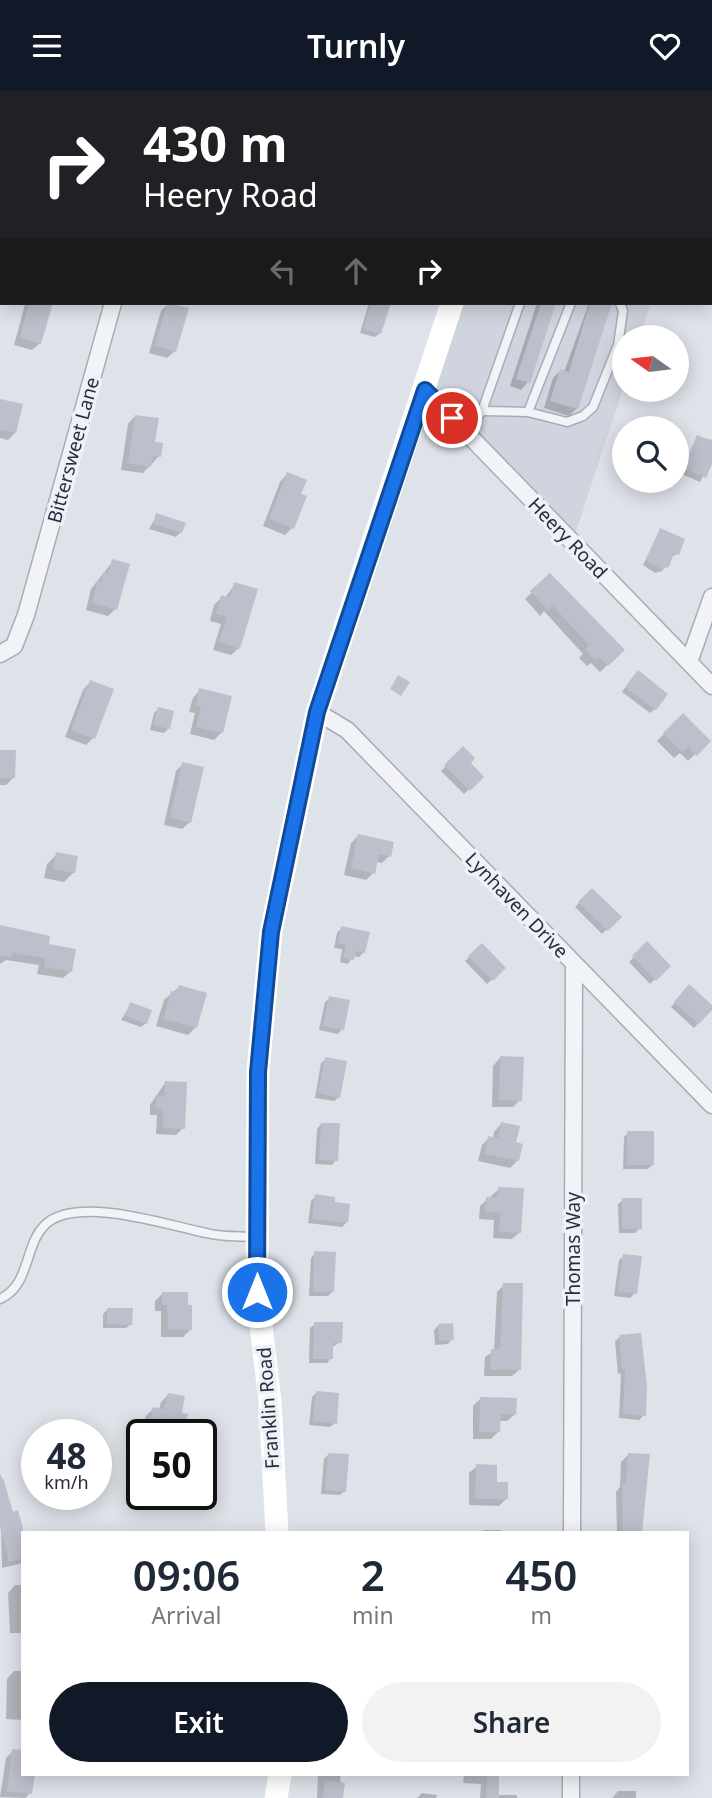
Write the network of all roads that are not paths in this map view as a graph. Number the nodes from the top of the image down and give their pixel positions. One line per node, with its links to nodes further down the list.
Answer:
1 (112, 305): 11 (street, Bittersweet Lane)
2 (451, 305): 6 (main road, Franklin Road)
3 (519, 305): 7 (lane)
4 (570, 305): 8 (lane)
5 (622, 305): 8 (lane)
6 (425, 390): 9 (street, Heery Road); 14 (main road, Franklin Road)
7 (482, 411): 8 (lane); 9 (lane)
8 (528, 412)
9 (466, 432): 12 (street, Heery Road)
10 (712, 597): 12 (street)
11 (0, 654)
12 (689, 662): 13 (street, Heery Road)
13 (712, 685)
14 (317, 712): 15 (street, Lynhaven Drive); 17 (main road, Franklin Road)
15 (574, 965): 16 (street, Lynhaven Drive); 20 (street, Thomas Way)
16 (712, 1105)
17 (257, 1237): 18 (lane); 19 (main road, Franklin Road)
18 (0, 1299)
19 (277, 1531)
20 (572, 1531)
21 (280, 1776): 23 (main road)
22 (571, 1776): 24 (street)
23 (276, 1798)
24 (571, 1798)

